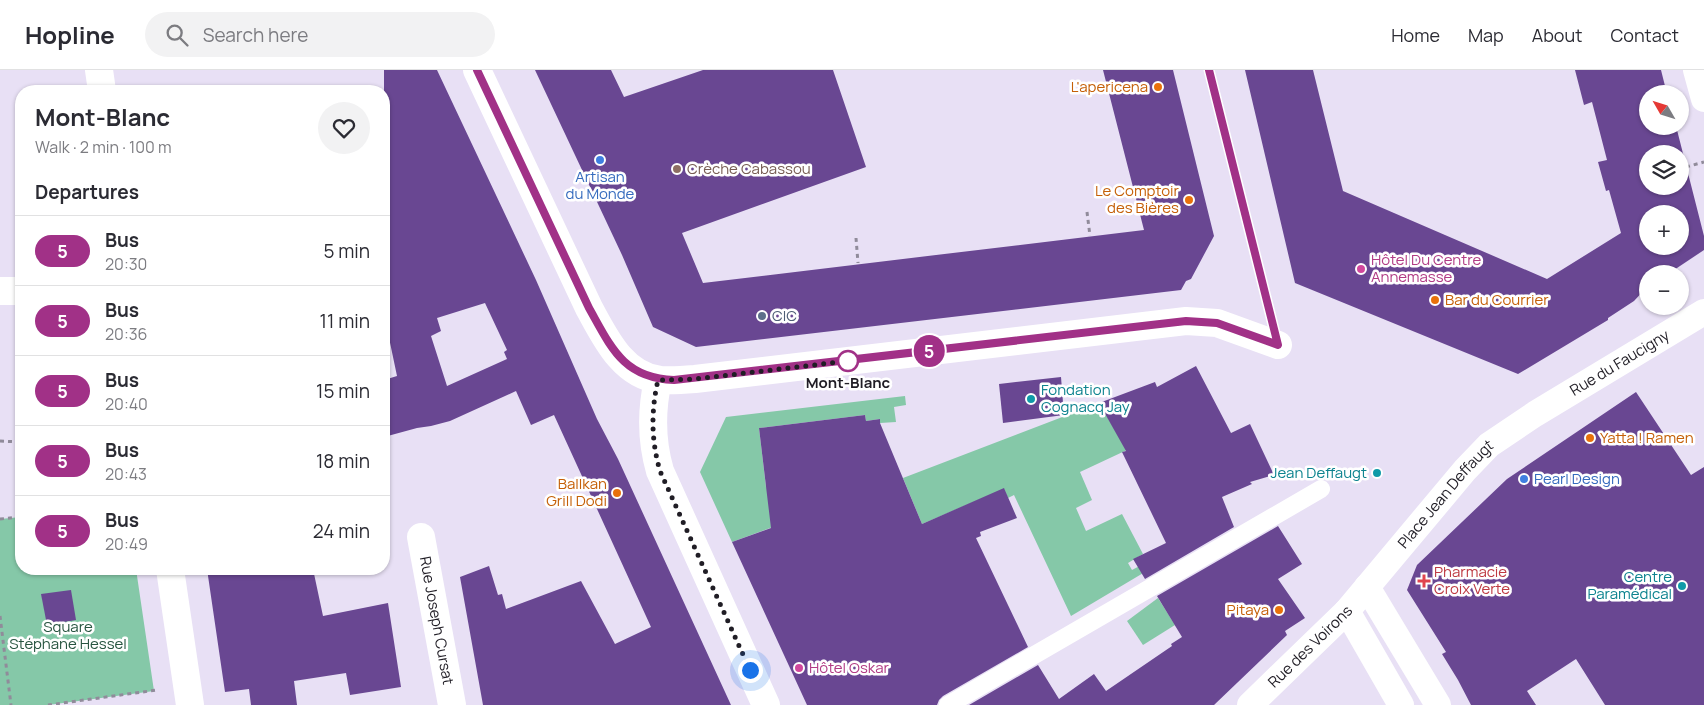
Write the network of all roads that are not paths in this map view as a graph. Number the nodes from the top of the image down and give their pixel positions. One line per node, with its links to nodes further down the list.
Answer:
1 (99, 70): 4 (street)
2 (477, 70): 10 (street)
3 (1696, 70): 5 (street)
4 (101, 85)
5 (1704, 99)
6 (0, 291): 7 (street)
7 (15, 291)
8 (1704, 312): 11 (street, Rue du Faucigny)
9 (1278, 345): 10 (street)
10 (658, 380): 19 (street)
11 (1535, 414): 15 (street, Place Jean Deffaugt)
12 (1321, 489): 20 (lane)
13 (421, 537): 18 (street, Rue Joseph Cursat)
14 (171, 575): 17 (street)
15 (1368, 587): 16 (street, Rue des Voirons); 23 (street)
16 (1347, 611): 21 (street, Rue des Voirons); 22 (street)
17 (189, 696)
18 (452, 705)
19 (766, 705)
20 (948, 705)
21 (1250, 705)
22 (1401, 705)
23 (1438, 705)

